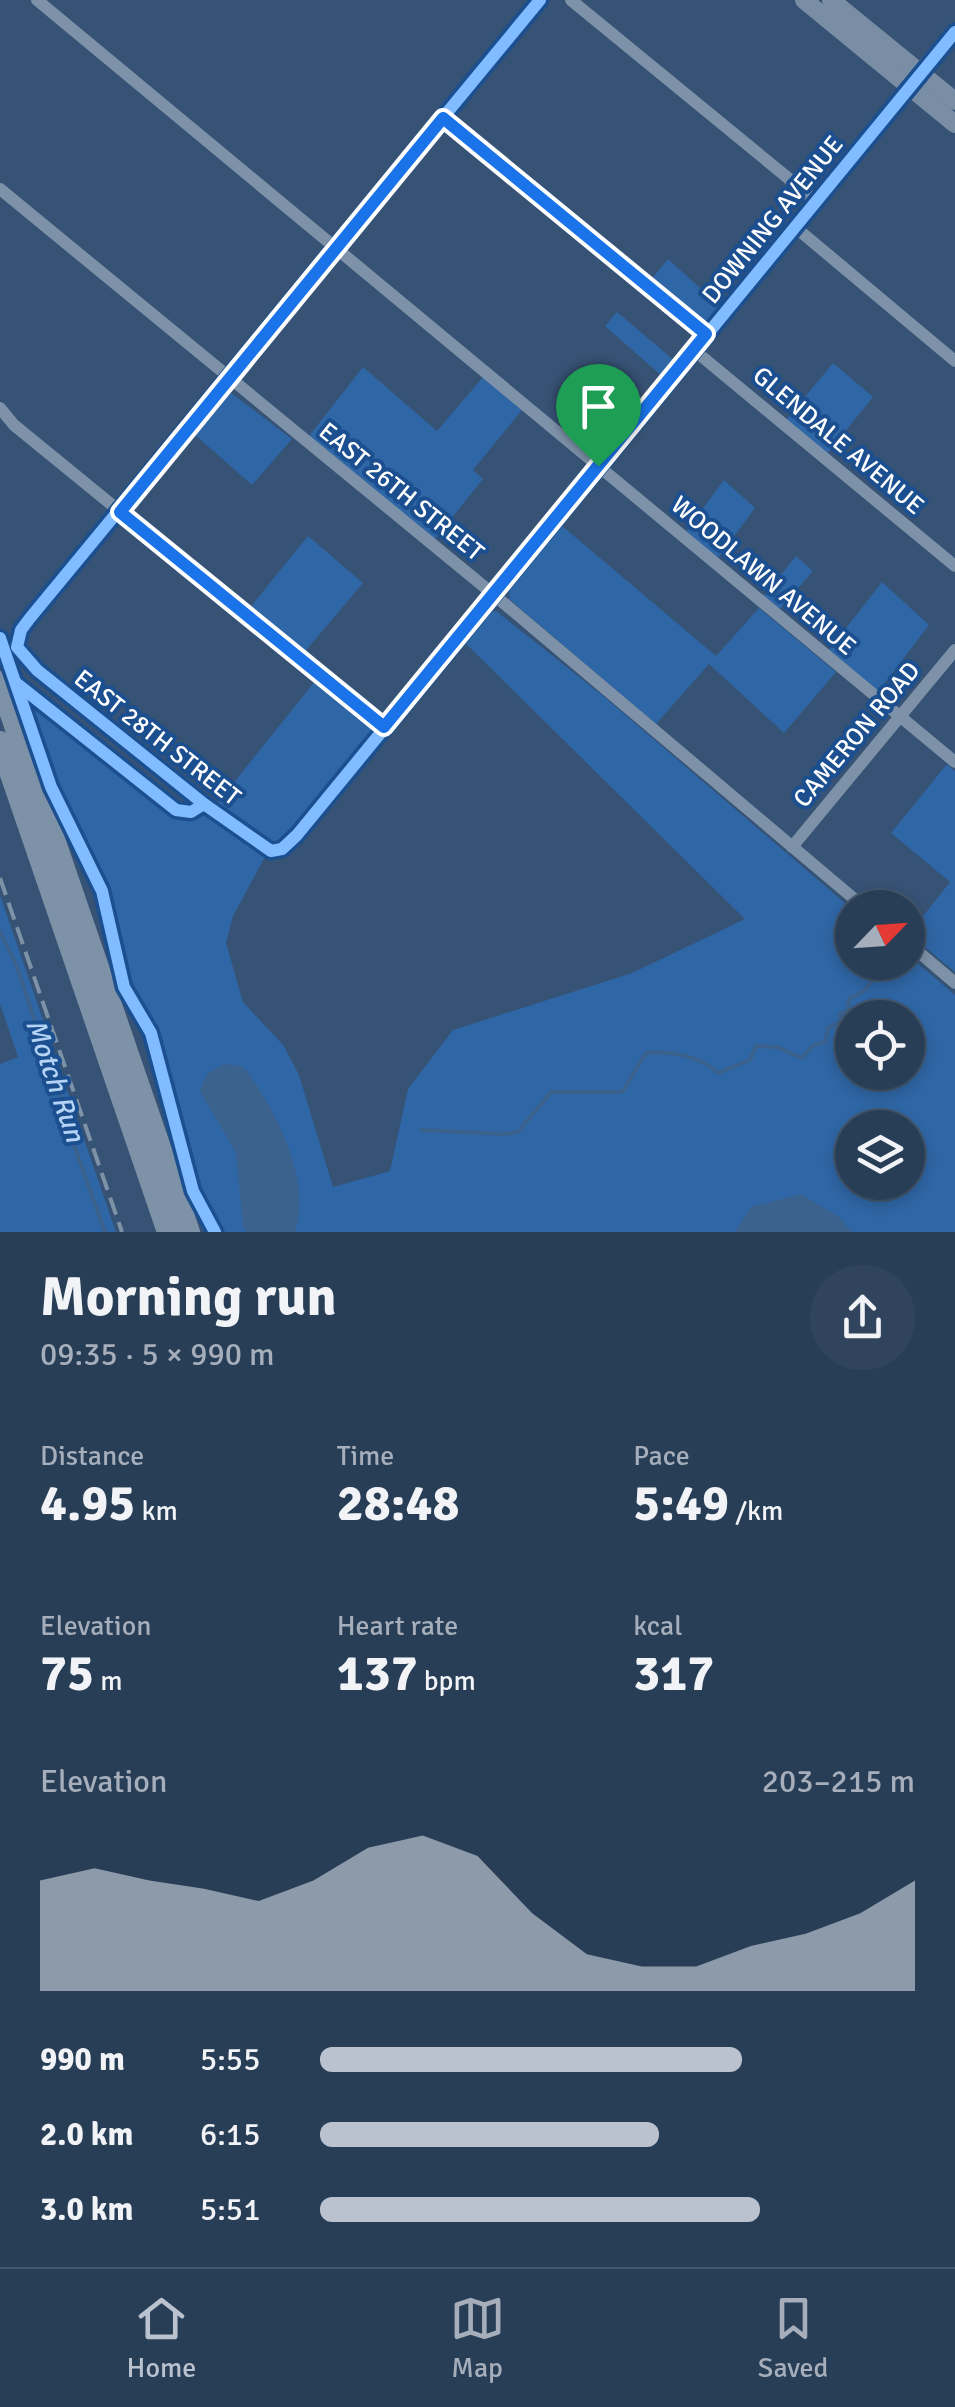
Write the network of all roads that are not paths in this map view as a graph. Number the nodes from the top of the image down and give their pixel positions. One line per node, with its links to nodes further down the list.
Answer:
1 (37, 0): 14 (street, WOODLAWN AVENUE)
2 (540, 0): 9 (street)
3 (571, 0): 12 (street)
4 (804, 0): 7 (street)
5 (831, 0): 7 (street)
6 (955, 32): 7 (street, DOWNING AVENUE)
7 (915, 80): 8 (street); 10 (street); 12 (street, DOWNING AVENUE)
8 (955, 101)
9 (443, 118): 14 (street); 15 (street)
10 (955, 124)
11 (0, 189): 18 (street, EAST 26TH STREET)
12 (816, 201): 13 (street, DOWNING AVENUE)
13 (795, 227): 15 (street, DOWNING AVENUE); 17 (street)
14 (336, 248): 18 (street); 20 (street, WOODLAWN AVENUE)
15 (706, 334): 16 (street, DOWNING AVENUE)
16 (694, 350): 20 (street, DOWNING AVENUE); 22 (street, GLENDALE AVENUE)
17 (955, 361)
18 (229, 379): 21 (street); 23 (street, EAST 26TH STREET)
19 (0, 408): 21 (street)
20 (598, 466): 23 (street, DOWNING AVENUE); 26 (street, WOODLAWN AVENUE)
21 (120, 512): 27 (street); 31 (street, EAST 28TH STREET)
22 (955, 566)
23 (493, 594): 27 (street, DOWNING AVENUE); 30 (street, EAST 26TH STREET)
24 (955, 650): 26 (street, CAMERON ROAD)
25 (0, 682): 36 (highway)
26 (899, 717): 29 (street, WOODLAWN AVENUE); 30 (street, CAMERON ROAD)
27 (384, 727): 31 (street, DOWNING AVENUE)
28 (0, 742): 35 (highway)
29 (955, 762)
30 (792, 846): 32 (street, EAST 26TH STREET)
31 (279, 851)
32 (844, 890)
33 (925, 957): 34 (street)
34 (955, 983)
35 (168, 1232)
36 (189, 1232)

